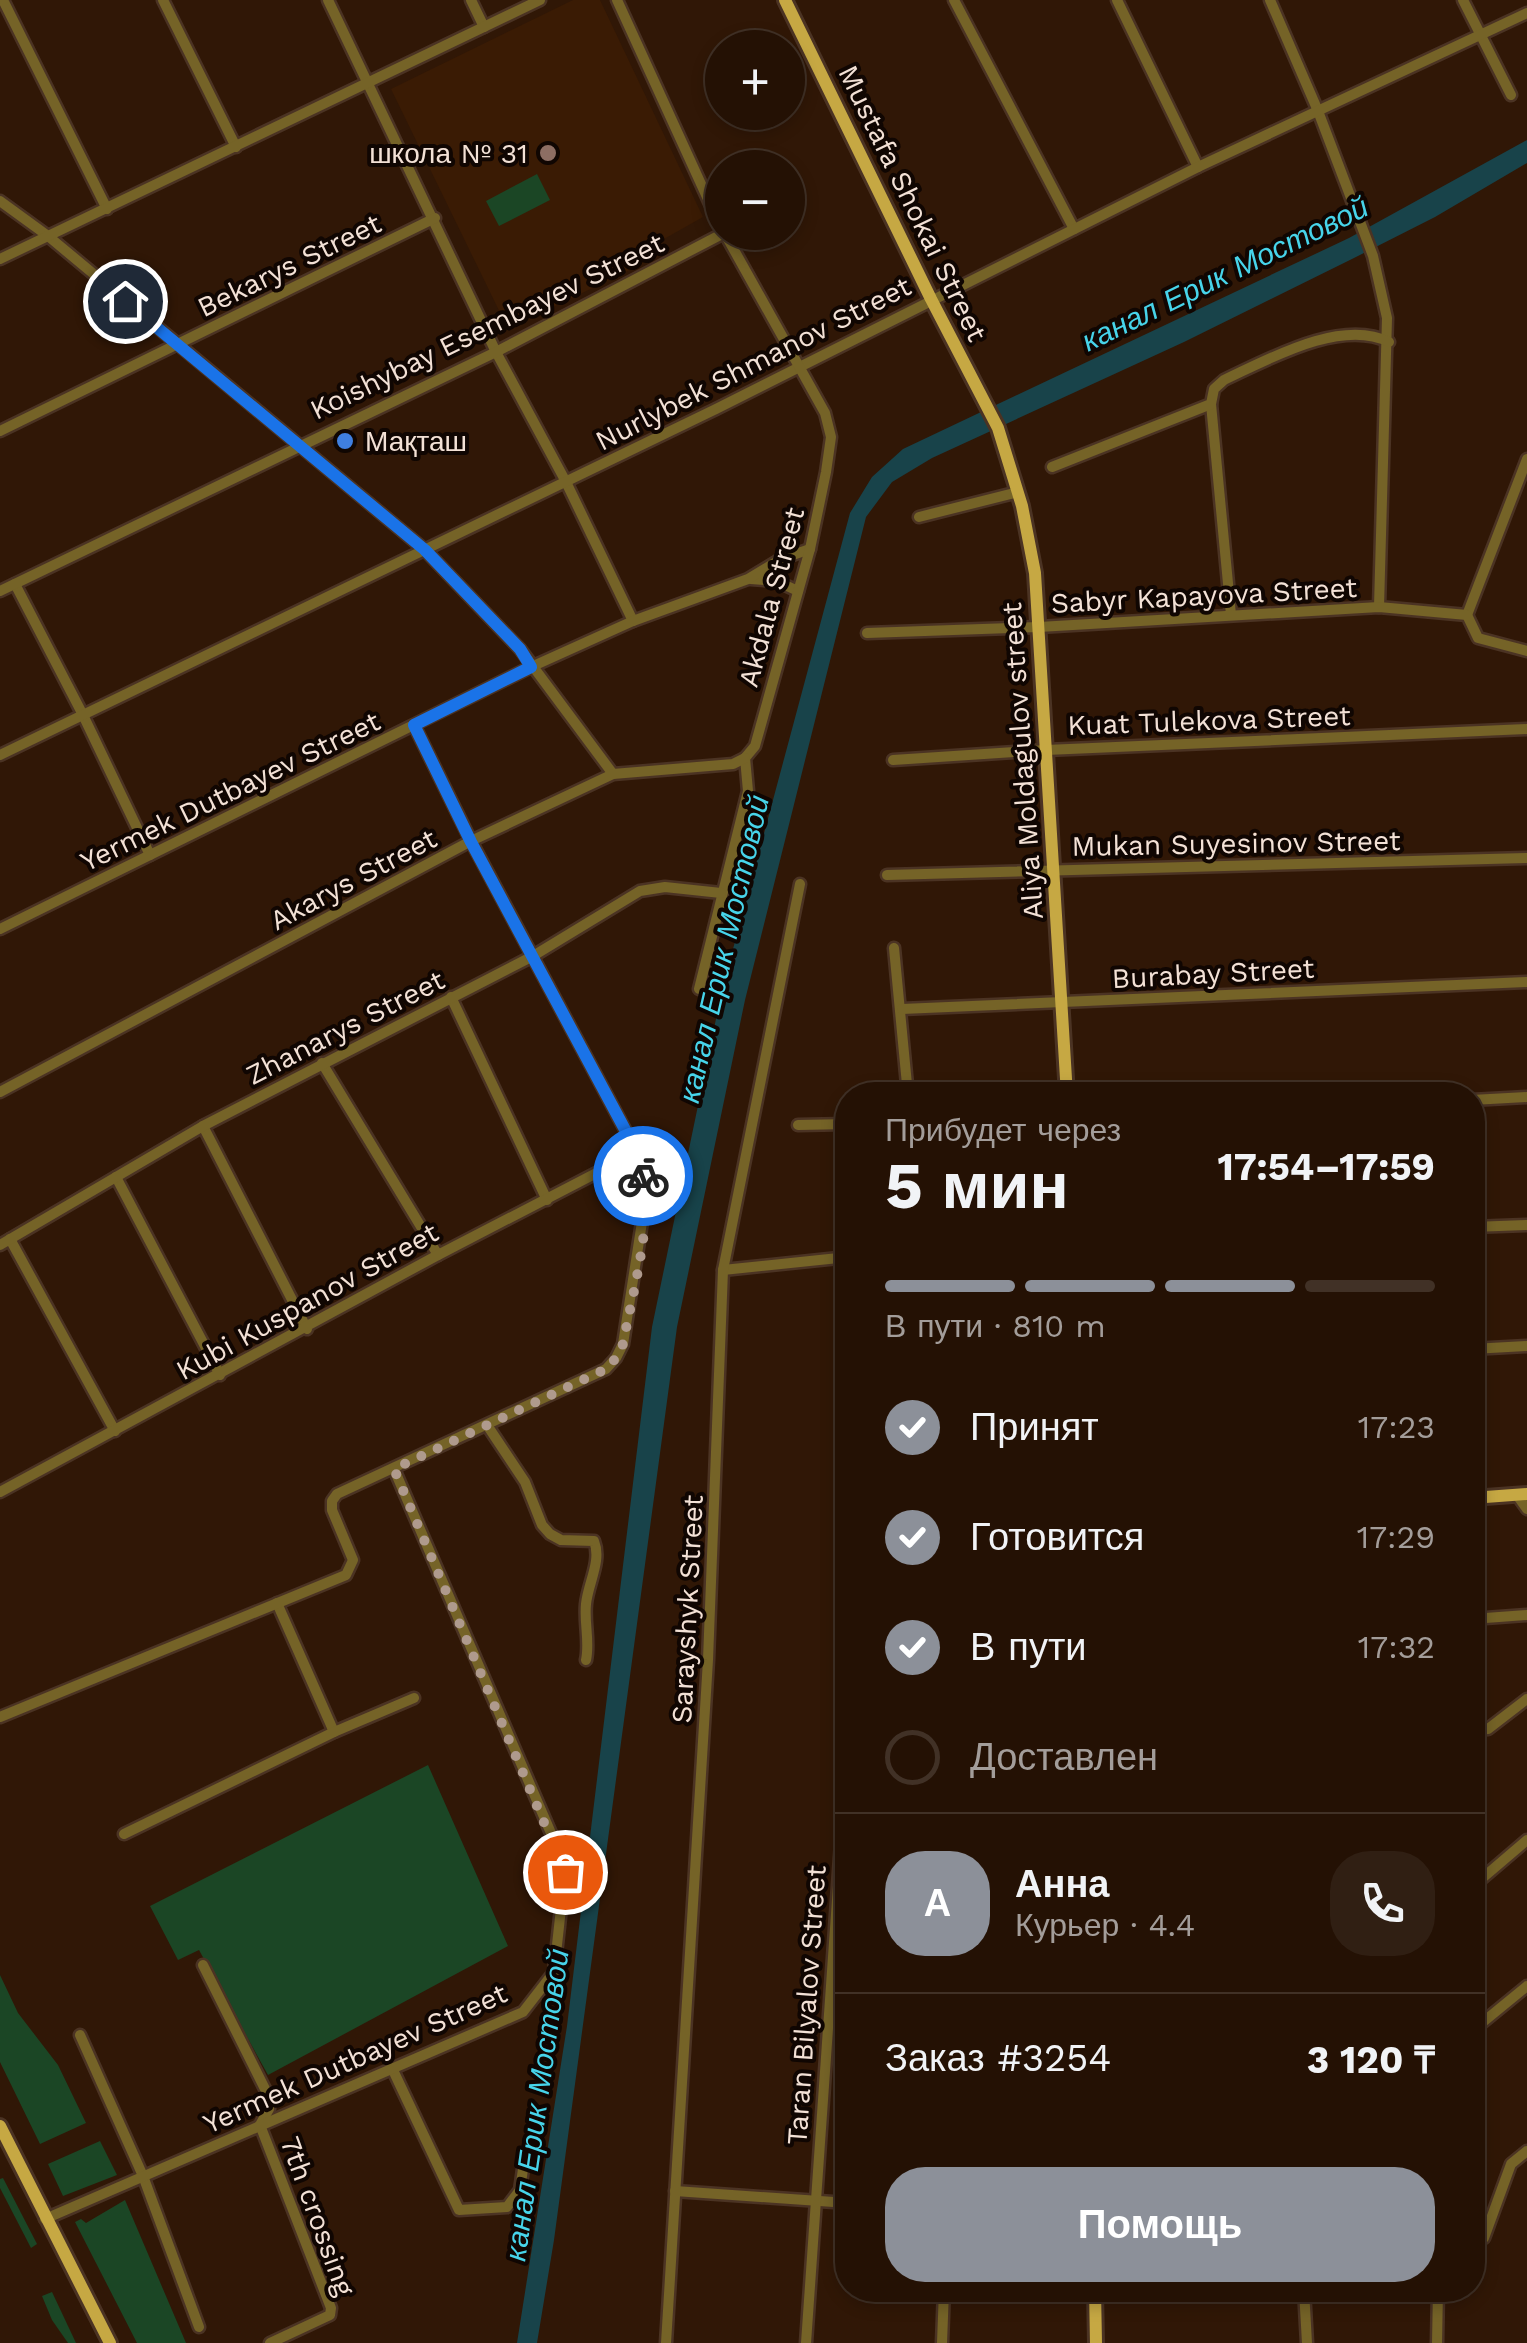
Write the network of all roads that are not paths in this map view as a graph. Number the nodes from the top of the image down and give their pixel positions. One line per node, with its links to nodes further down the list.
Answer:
1 (3, 0): 22 (street)
2 (163, 0): 18 (street)
3 (328, 0): 15 (street)
4 (470, 0): 13 (street)
5 (540, 0): 13 (street)
6 (617, 0): 20 (street, Akdala Street)
7 (786, 0): 29 (main road, Mustafa Shokai Street)
8 (954, 0): 24 (street)
9 (1117, 0): 19 (street)
10 (1270, 0): 17 (street)
11 (1463, 0): 14 (street)
12 (1527, 13): 14 (street, Nurlybek Shmanov Street)
13 (484, 27): 15 (street)
14 (1479, 35): 16 (street); 17 (street, Nurlybek Shmanov Street)
15 (368, 83): 18 (street); 23 (street)
16 (1511, 95)
17 (1318, 111): 19 (street, Nurlybek Shmanov Street); 30 (street)
18 (236, 146): 22 (street)
19 (1198, 167): 24 (street, Nurlybek Shmanov Street)
20 (705, 193)
21 (0, 201): 25 (street)
22 (107, 209): 25 (street)
23 (435, 218): 31 (street, Bekarys Street); 32 (street)
24 (1074, 229): 29 (street, Nurlybek Shmanov Street)
25 (48, 236): 28 (street); 31 (street)
26 (705, 242): 32 (street, Koishybay Esembayev Street)
27 (733, 250): 33 (street, Akdala Street)
28 (0, 259)
29 (931, 299): 33 (street, Nurlybek Shmanov Street); 35 (main road, Mustafa Shokai Street)
30 (1389, 342): 34 (street); 49 (street)
31 (176, 345): 36 (street, Bekarys Street); 37 (street)
32 (496, 352): 37 (street, Koishybay Esembayev Street); 40 (street)
33 (798, 367): 40 (street, Nurlybek Shmanov Street); 43 (street, Akdala Street)
34 (1211, 404): 39 (street); 51 (street)
35 (998, 428): 41 (main road, Aliya Moldagulov street)
36 (0, 431)
37 (298, 446): 44 (street); 46 (street, Koishybay Esembayev Street)
38 (1527, 459): 50 (street)
39 (1052, 467)
40 (566, 482): 44 (street, Nurlybek Shmanov Street); 52 (street)
41 (1018, 492): 42 (street); 53 (main road, Aliya Moldagulov street)
42 (919, 517)
43 (810, 549): 45 (street, Yermek Dutbayev Street); 48 (street, Akdala Street)
44 (425, 550): 56 (street); 57 (street, Nurlybek Shmanov Street)
45 (748, 579): 48 (street); 52 (street, Yermek Dutbayev Street)
46 (14, 584): 47 (street, Koishybay Esembayev Street); 57 (street)
47 (0, 591)
48 (798, 591): 62 (street, Akdala Street)
49 (1379, 607): 50 (street, Sabyr Kapayova Street); 51 (street, Sabyr Kapayova Street)
50 (1467, 615): 55 (street)
51 (1230, 616): 53 (street, Sabyr Kapayova Street)
52 (633, 622): 56 (street, Yermek Dutbayev Street)
53 (1038, 628): 54 (street, Sabyr Kapayova Street); 60 (main road, Aliya Moldagulov street)
54 (867, 633)
55 (1527, 651)
56 (531, 667): 58 (street, Yermek Dutbayev Street); 64 (street)
57 (83, 715): 61 (street, Nurlybek Shmanov Street); 66 (street)
58 (414, 725): 65 (street); 66 (street, Yermek Dutbayev Street)
59 (1527, 729): 60 (street, Kuat Tulekova Street)
60 (1046, 750): 63 (street, Kuat Tulekova Street); 68 (main road, Aliya Moldagulov street)
61 (0, 755)
62 (745, 758): 64 (street, Akarys Street); 71 (street, Akdala Street)
63 (894, 760)
64 (613, 774): 65 (street, Akarys Street)
65 (471, 842): 74 (street); 83 (street, Akarys Street)
66 (150, 855): 72 (street, Yermek Dutbayev Street)
67 (1527, 858): 68 (street, Mukan Suyesinov Street)
68 (1054, 870): 69 (street, Mukan Suyesinov Street); 78 (main road, Aliya Moldagulov street)
69 (886, 875)
70 (800, 884): 97 (street, Sarayshyk Street)
71 (721, 892): 74 (street, Zhanarys Street); 76 (street, Akdala Street)
72 (0, 930)
73 (894, 948): 79 (street)
74 (533, 956): 77 (street, Zhanarys Street); 89 (street)
75 (1527, 982): 78 (street, Burabay Street)
76 (699, 989)
77 (451, 998): 80 (street, Zhanarys Street); 91 (street)
78 (1062, 1002): 79 (street, Burabay Street); 82 (main road, Aliya Moldagulov street)
79 (902, 1008): 81 (street)
80 (322, 1063): 88 (street, Zhanarys Street); 95 (street)
81 (907, 1082)
82 (1066, 1082)
83 (0, 1092)
84 (1527, 1097): 85 (street)
85 (1485, 1099)
86 (835, 1124): 87 (street)
87 (798, 1125)
88 (204, 1126): 90 (street, Zhanarys Street); 98 (street)
89 (637, 1152): 91 (street, Kubi Kuspanov Street); 102 (street)
90 (116, 1177): 94 (street, Zhanarys Street); 101 (street)
91 (548, 1200): 95 (street, Kubi Kuspanov Street)
92 (1527, 1225): 93 (street)
93 (1485, 1227)
94 (5, 1242): 103 (street)
95 (438, 1255): 98 (street, Kubi Kuspanov Street)
96 (835, 1258): 97 (street)
97 (723, 1270): 132 (street, Sarayshyk Street)
98 (307, 1328): 101 (street, Kubi Kuspanov Street)
99 (1527, 1346): 100 (street)
100 (1485, 1348)
101 (220, 1375): 103 (street, Kubi Kuspanov Street)
102 (487, 1425): 104 (street); 112 (street)
103 (114, 1431): 105 (street, Kubi Kuspanov Street)
104 (394, 1469): 109 (street); 126 (street, Yermek Dutbayev Street)
105 (1, 1490)
106 (1522, 1495): 107 (main road); 108 (street)
107 (1485, 1497)
108 (1527, 1509)
109 (278, 1603): 115 (street); 117 (street)
110 (1527, 1615): 111 (street)
111 (1485, 1619)
112 (586, 1660)
113 (414, 1698): 117 (street)
114 (1527, 1699): 116 (street)
115 (0, 1718)
116 (1485, 1729)
117 (334, 1732): 118 (street)
118 (124, 1834)
119 (1527, 1840): 120 (street)
120 (1485, 1877)
121 (835, 1920): 133 (street, Taran Bilyalov Street)
122 (202, 1965): 127 (street, 7th crossing)
123 (1527, 1986): 124 (street)
124 (1485, 2020)
125 (80, 2035): 131 (street)
126 (392, 2068): 127 (street, Yermek Dutbayev Street); 130 (street)
127 (260, 2125): 131 (street, Yermek Dutbayev Street); 143 (street, 7th crossing)
128 (0, 2126): 135 (main road)
129 (1527, 2151): 136 (street)
130 (525, 2154)
131 (143, 2176): 135 (street, Yermek Dutbayev Street); 141 (street)
132 (675, 2191): 133 (street); 144 (street, Sarayshyk Street)
133 (814, 2199): 134 (street); 145 (street, Taran Bilyalov Street)
134 (835, 2201)
135 (46, 2219): 142 (main road)
136 (1485, 2235)
137 (944, 2302): 146 (street)
138 (1095, 2302): 147 (main road)
139 (1305, 2302): 148 (street)
140 (1438, 2302): 149 (street)
141 (199, 2327)
142 (110, 2343)
143 (270, 2343)
144 (666, 2343)
145 (806, 2343)
146 (942, 2343)
147 (1096, 2343)
148 (1307, 2343)
149 (1437, 2343)

